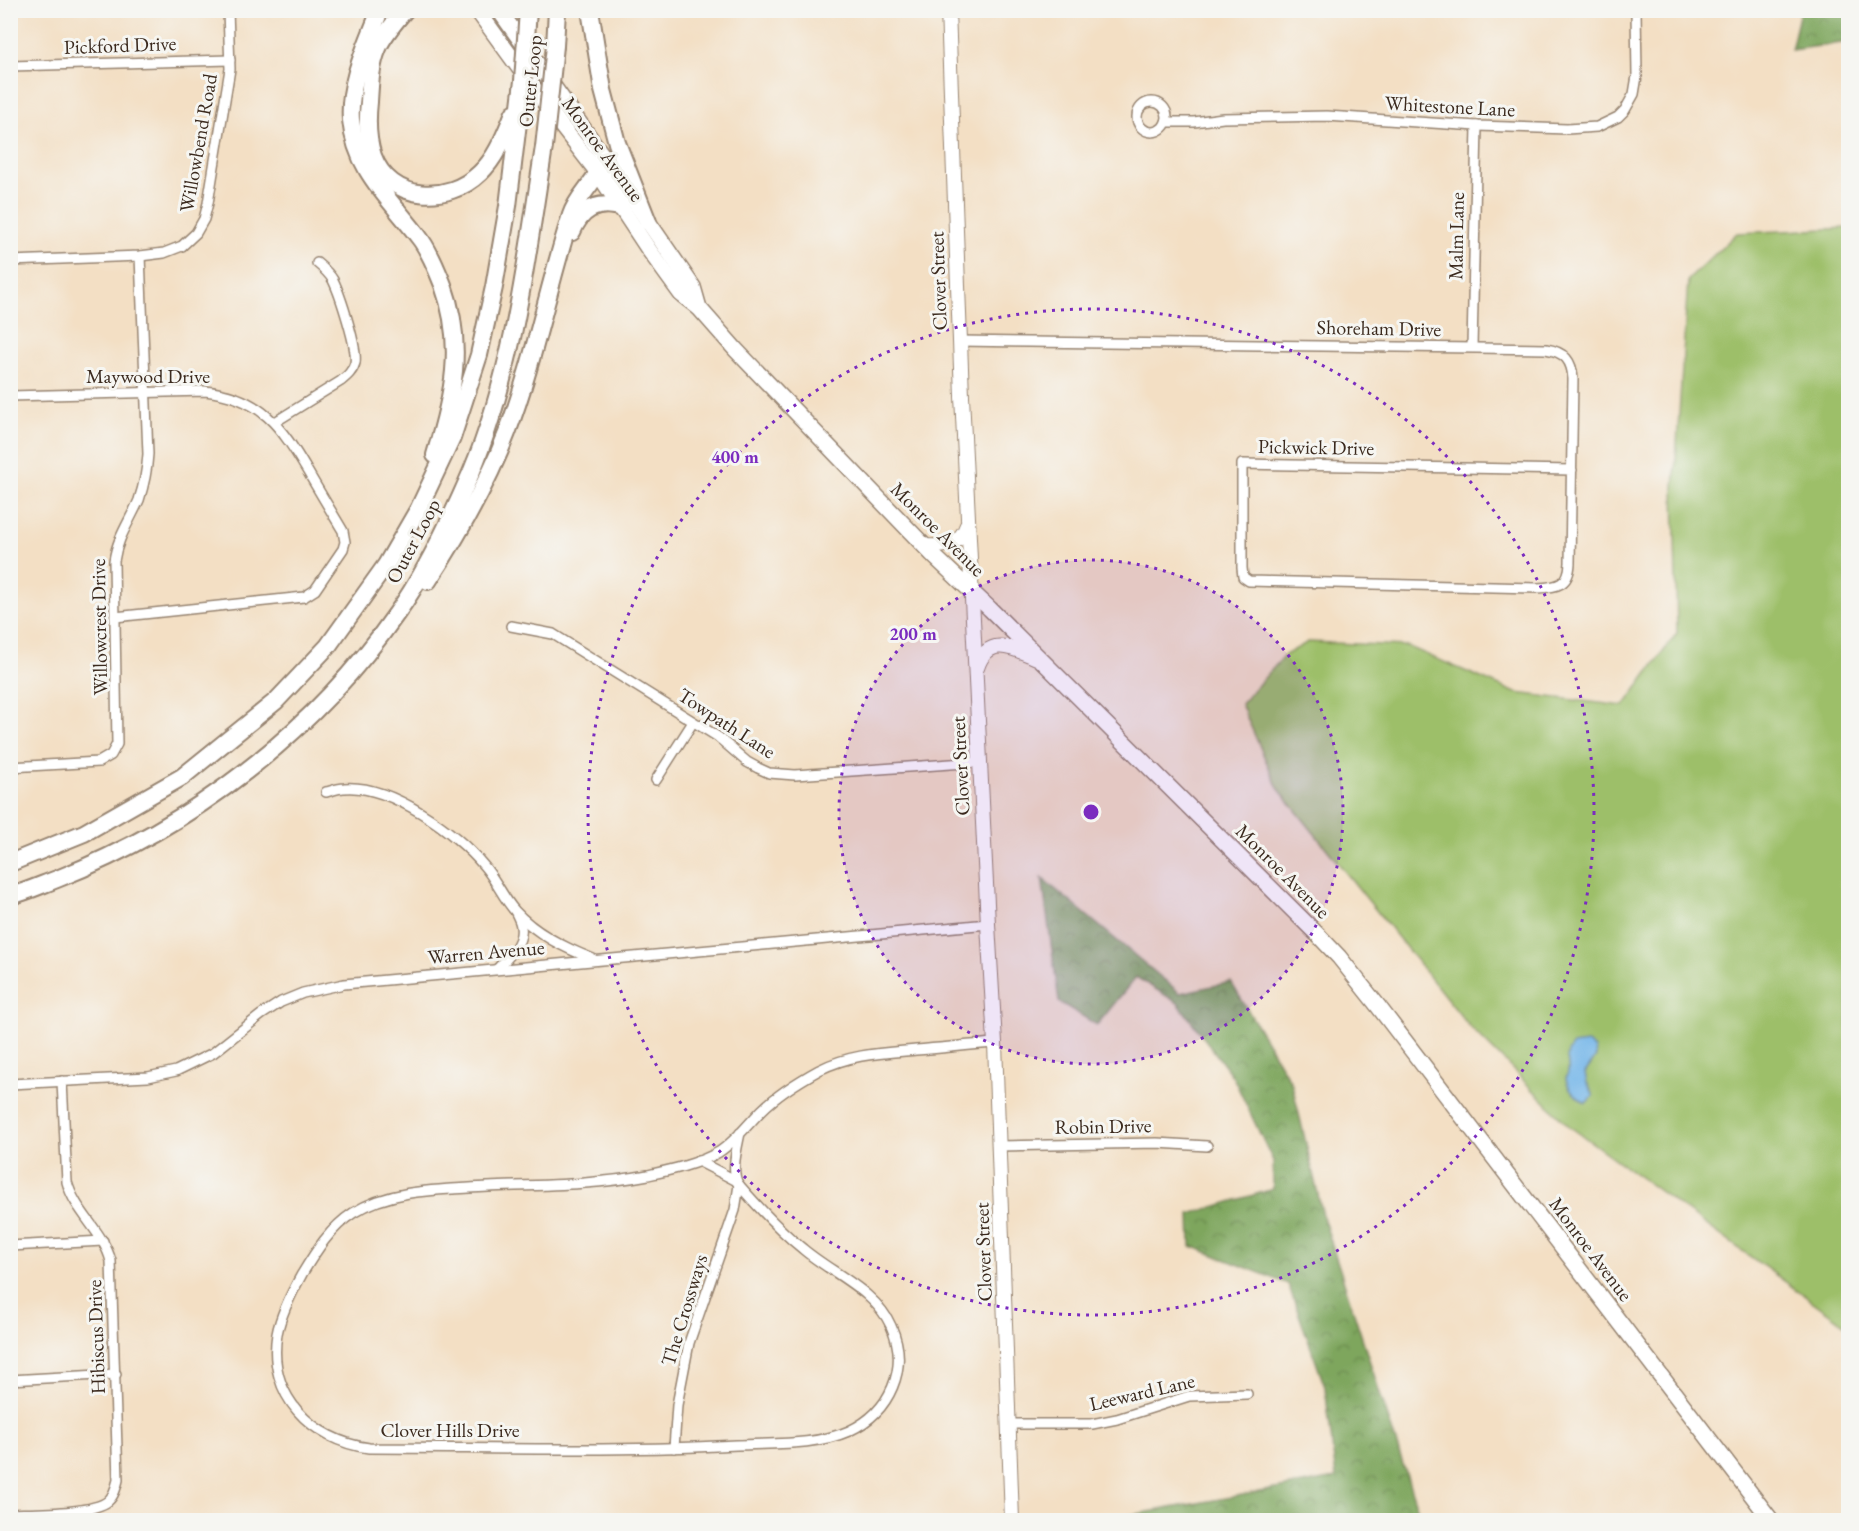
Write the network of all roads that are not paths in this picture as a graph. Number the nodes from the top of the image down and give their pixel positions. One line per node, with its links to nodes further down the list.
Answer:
1 (228, 10): 13 (street, Willowbend Road)
2 (380, 10): 12 (highway)
3 (390, 10): 12 (highway)
4 (405, 10): 15 (highway)
5 (477, 10): 19 (main road, Monroe Avenue)
6 (499, 10): 18 (main road, Monroe Avenue)
7 (528, 10): 15 (highway, Outer Loop, bridge)
8 (557, 10): 38 (highway, Outer Loop, bridge)
9 (590, 10): 21 (highway)
10 (948, 10): 27 (main road, Clover Street)
11 (1636, 10): 17 (street, Whitestone Lane)
12 (371, 34): 33 (highway)
13 (230, 60): 14 (street, Pickford Drive); 22 (street, Willowbend Road)
14 (10, 66)
15 (518, 111): 33 (highway, Outer Loop)
16 (1166, 122): 17 (street, Whitestone Lane)
17 (1477, 126): 28 (street, Malm Lane)
18 (603, 156): 19 (highway); 21 (main road, Monroe Avenue)
19 (598, 173): 20 (main road, Monroe Avenue); 23 (highway)
20 (620, 207): 23 (highway); 26 (main road, Monroe Avenue)
21 (648, 222): 26 (main road, Monroe Avenue)
22 (140, 256): 24 (street, Willowbend Road); 29 (street, Willowcrest Drive)
23 (560, 257): 38 (highway)
24 (10, 261)
25 (317, 263): 31 (street)
26 (699, 308): 35 (main road, Monroe Avenue)
27 (960, 341): 28 (street, Shoreham Drive); 34 (main road, Clover Street)
28 (1472, 347): 32 (street, Shoreham Drive)
29 (146, 392): 30 (street, Maywood Drive); 31 (street, Maywood Drive); 39 (street, Willowcrest Drive)
30 (10, 396)
31 (275, 422): 39 (street, Maywood Drive)
32 (1572, 470): 36 (street, Shoreham Drive); 36 (street, Pickwick Drive)
33 (419, 508): 48 (highway, Outer Loop)
34 (967, 523): 35 (main road); 37 (main road, Clover Street)
35 (924, 546): 37 (main road, Monroe Avenue)
36 (1563, 583)
37 (972, 592): 41 (main road, Monroe Avenue); 42 (main road, Clover Street)
38 (398, 612): 49 (highway, Outer Loop)
39 (115, 617): 45 (street, Willowcrest Drive)
40 (511, 626): 43 (street, Towpath Lane)
41 (1039, 658): 42 (main road); 71 (main road, Monroe Avenue)
42 (975, 673): 44 (main road, Clover Street)
43 (693, 722): 44 (street, Towpath Lane); 46 (street)
44 (979, 762): 51 (main road, Clover Street)
45 (10, 766)
46 (656, 780)
47 (326, 792): 50 (street)
48 (10, 863)
49 (10, 896)
50 (515, 911): 52 (street); 53 (street)
51 (988, 924): 52 (street, Warren Avenue); 54 (main road, Clover Street)
52 (595, 960): 53 (street, Warren Avenue)
53 (497, 969): 55 (street, Warren Avenue)
54 (995, 1043): 57 (street, Clover Hills Drive); 58 (main road, Clover Street)
55 (62, 1082): 56 (street, Warren Avenue); 62 (street, Hibiscus Drive)
56 (10, 1084)
57 (740, 1133): 60 (street, Clover Hills Drive); 61 (street)
58 (999, 1146): 59 (street, Robin Drive); 67 (main road, Clover Street)
59 (1207, 1146)
60 (698, 1161): 61 (street, Clover Hills Drive); 68 (street, Clover Hills Drive)
61 (737, 1183): 68 (street, The Crossways); 68 (street, Clover Hills Drive)
62 (103, 1241): 63 (street); 64 (street, Hibiscus Drive)
63 (10, 1246)
64 (116, 1374): 65 (street); 69 (street, Hibiscus Drive)
65 (10, 1380)
66 (1247, 1394): 67 (street, Leeward Lane)
67 (1008, 1424): 70 (main road, Clover Street)
68 (674, 1448)
69 (10, 1514)
70 (1012, 1521)
71 (1771, 1521)

